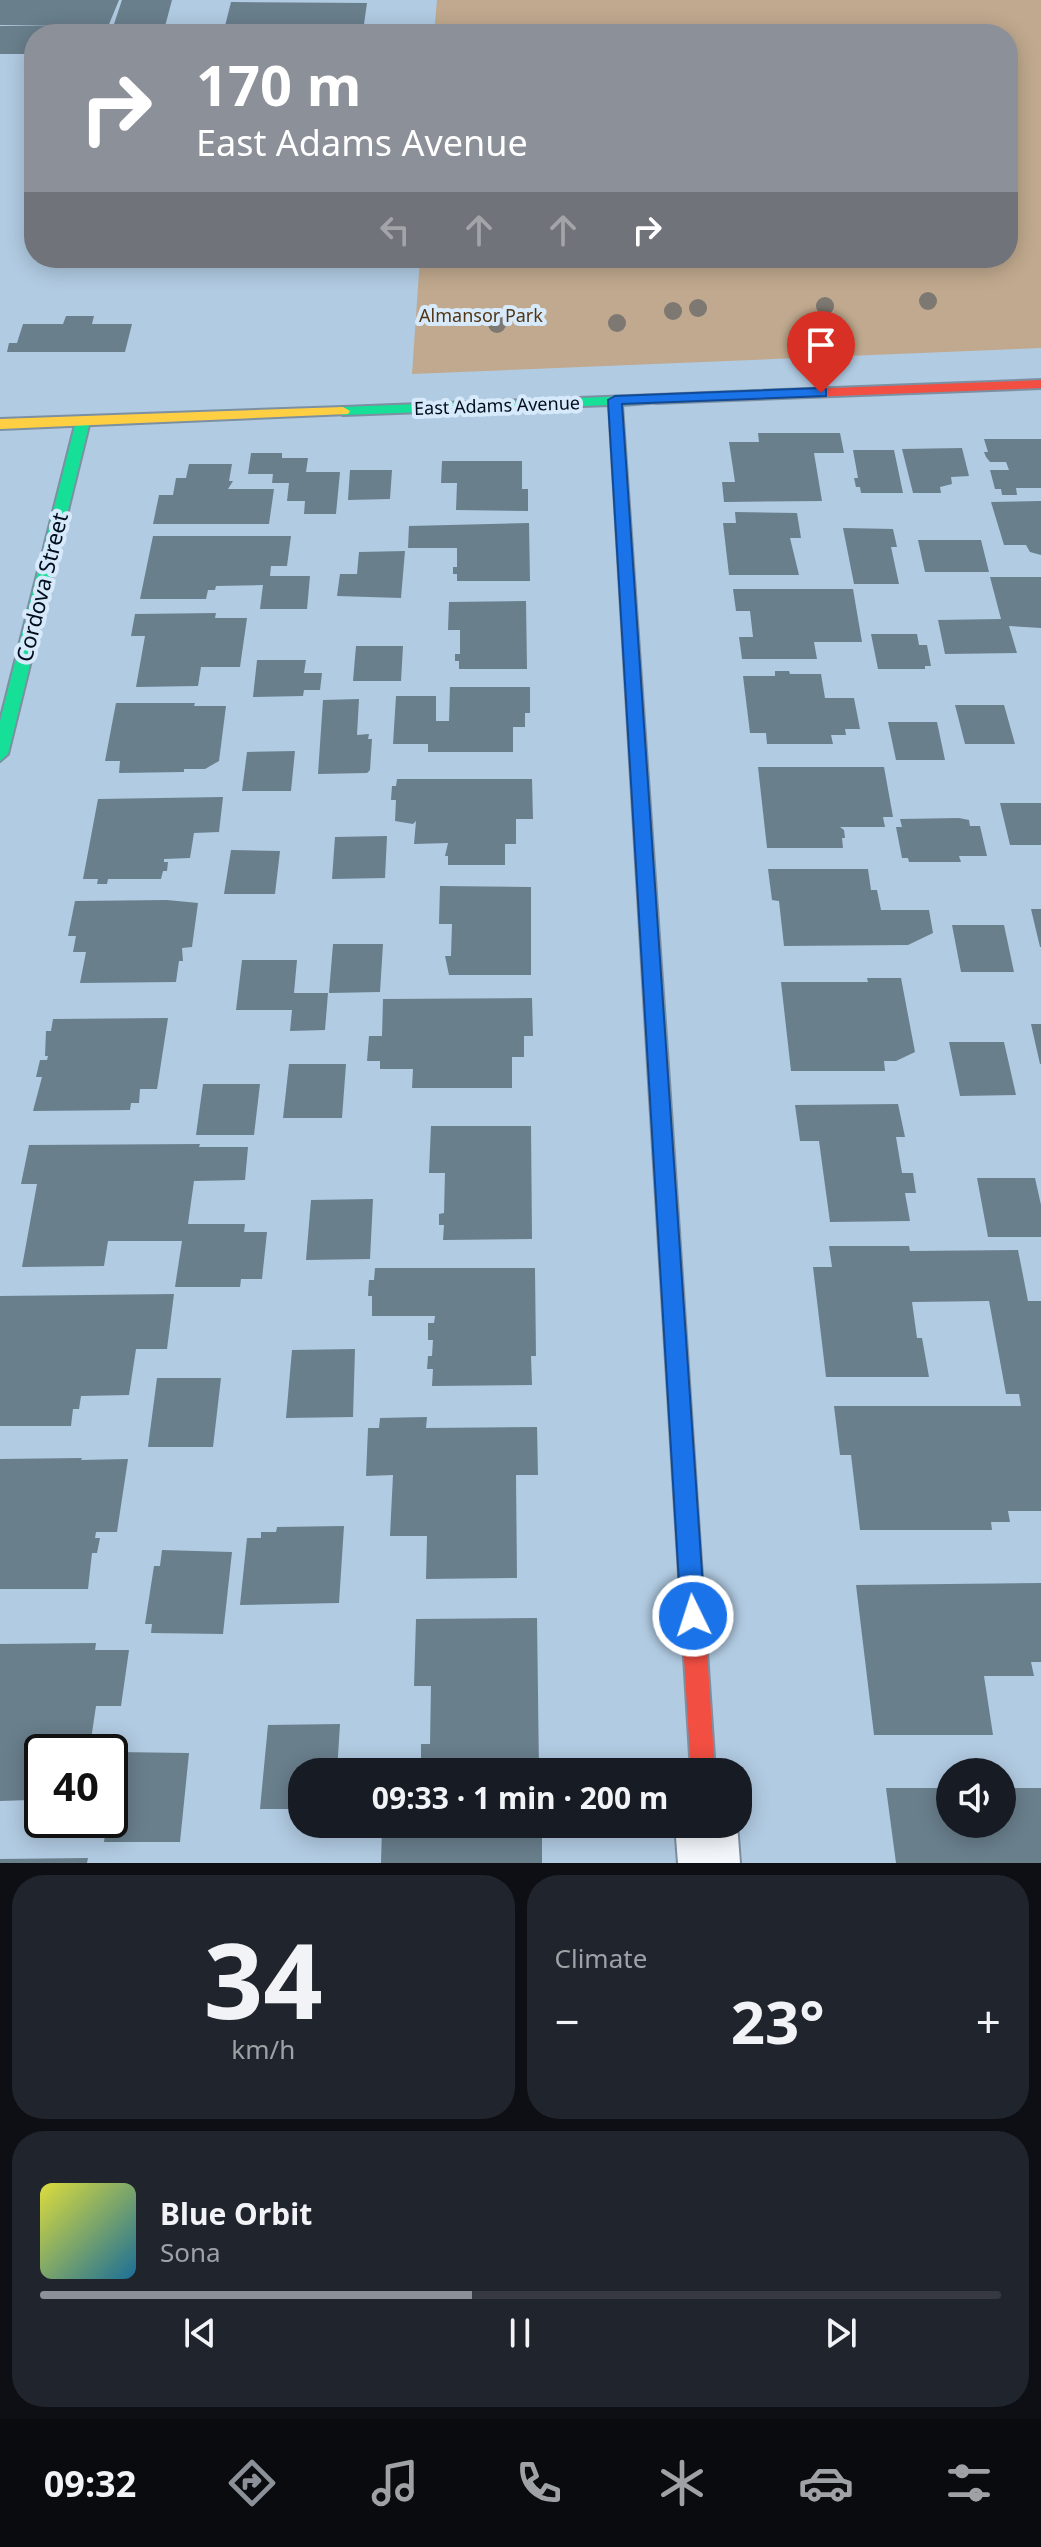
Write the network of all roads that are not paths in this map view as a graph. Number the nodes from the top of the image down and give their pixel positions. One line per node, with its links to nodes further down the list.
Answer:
1 (1041, 384): 2 (street, East Adams Avenue)
2 (615, 400): 3 (street, East Adams Avenue); 6 (street)
3 (83, 421): 4 (street, East Adams Avenue); 5 (street, Cordova Street)
4 (0, 424)
5 (0, 754)
6 (702, 1758)
7 (707, 1838): 8 (street)
8 (709, 1863)

